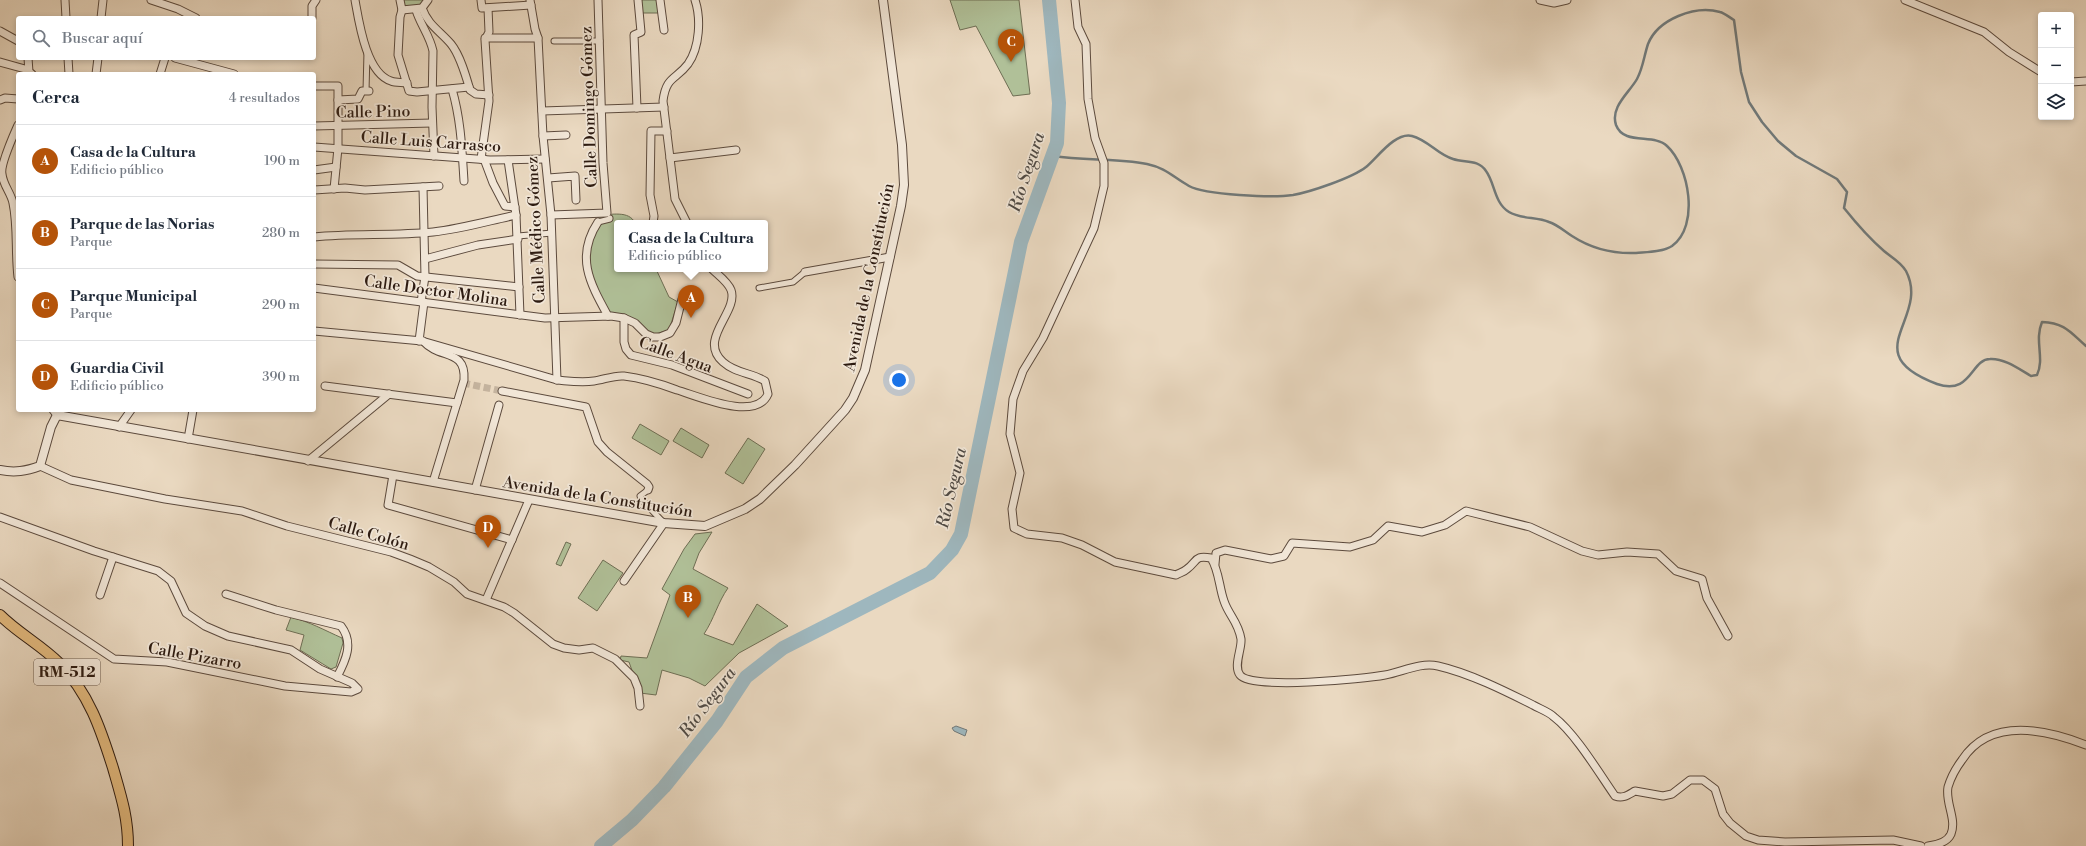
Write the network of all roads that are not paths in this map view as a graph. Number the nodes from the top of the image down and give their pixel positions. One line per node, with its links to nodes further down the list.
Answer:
1 (65, 0): 22 (street)
2 (103, 0): 23 (street)
3 (151, 0): 24 (street)
4 (316, 0): 25 (street)
5 (355, 0): 33 (street)
6 (400, 0): 21 (street)
7 (428, 0): 20 (street)
8 (481, 0): 19 (street)
9 (598, 0): 31 (street, Calle Domingo Gómez)
10 (638, 0): 60 (street)
11 (660, 0): 26 (street)
12 (695, 0): 59 (street)
13 (883, 0): 101 (street, Avenida de la Constitución)
14 (1075, 0): 142 (street)
15 (1540, 0): 16 (street)
16 (1567, 0)
17 (1905, 0): 40 (street)
18 (531, 3): 19 (street); 29 (street, Calle Médico Gómez)
19 (488, 8): 28 (street)
20 (419, 9): 21 (street); 51 (street); 54 (street)
21 (402, 10): 49 (street)
22 (66, 16)
23 (101, 16)
24 (192, 16)
25 (312, 16)
26 (664, 30)
27 (0, 31): 30 (street)
28 (485, 38): 29 (street); 55 (street)
29 (538, 38): 62 (street, Calle Médico Gómez)
30 (16, 40)
31 (600, 40): 32 (street); 61 (street, Calle Domingo Gómez)
32 (554, 41)
33 (367, 52): 49 (street); 53 (street)
34 (28, 60): 42 (street)
35 (68, 60): 43 (street)
36 (98, 60): 44 (street)
37 (164, 60): 45 (street)
38 (182, 60): 46 (street)
39 (0, 62): 41 (street)
40 (2038, 70)
41 (29, 72)
42 (31, 72)
43 (69, 72)
44 (96, 72)
45 (161, 72)
46 (227, 72)
47 (2086, 81): 48 (street)
48 (2074, 82)
49 (407, 83): 54 (street)
50 (316, 86): 58 (street)
51 (469, 87): 52 (street); 55 (street)
52 (452, 89): 54 (street); 74 (street)
53 (368, 91): 58 (street)
54 (431, 91): 63 (street)
55 (489, 95): 76 (street)
56 (16, 99): 57 (street)
57 (0, 100)
58 (338, 100): 64 (street)
59 (664, 107): 60 (street); 67 (street)
60 (637, 108): 61 (street)
61 (602, 110): 62 (street); 92 (street, Calle Domingo Gómez)
62 (542, 112): 68 (street, Calle Médico Gómez)
63 (432, 123): 64 (street, Calle Pino); 73 (street)
64 (339, 125): 65 (street, Calle Pino); 71 (street)
65 (316, 126)
66 (16, 130): 81 (street)
67 (667, 131): 75 (street); 93 (street)
68 (543, 136): 69 (street); 77 (street, Calle Médico Gómez)
69 (566, 136)
70 (316, 146): 71 (street, Calle Luis Carrasco)
71 (338, 148): 73 (street, Calle Luis Carrasco); 79 (street)
72 (736, 150): 75 (street)
73 (434, 156): 74 (street, Calle Luis Carrasco)
74 (463, 158): 76 (street, Calle Luis Carrasco); 83 (street)
75 (670, 158): 94 (street)
76 (483, 159): 78 (street, Calle Luis Carrasco); 89 (street)
77 (546, 159): 78 (street, Calle Luis Carrasco); 82 (street, Calle Médico Gómez)
78 (508, 160): 89 (street)
79 (336, 167): 80 (street); 86 (street)
80 (316, 170)
81 (1, 173): 95 (street)
82 (548, 178): 88 (street); 91 (street, Calle Médico Gómez)
83 (464, 182)
84 (439, 186): 85 (street)
85 (423, 187): 86 (street); 97 (street)
86 (334, 189): 87 (street)
87 (316, 190)
88 (576, 200)
89 (515, 207): 90 (street)
90 (516, 215): 97 (street); 100 (street)
91 (551, 215): 92 (street); 98 (street, Calle Médico Gómez)
92 (609, 215): 96 (street)
93 (653, 220)
94 (686, 220)
95 (16, 222)
96 (598, 222): 113 (street)
97 (424, 233): 99 (street); 102 (street)
98 (552, 233): 100 (street); 114 (street, Calle Médico Gómez)
99 (316, 237)
100 (518, 238): 102 (street); 107 (street)
101 (890, 257): 105 (street); 139 (street, Avenida de la Constitución)
102 (425, 259): 106 (street)
103 (316, 264): 106 (street)
104 (715, 272): 118 (street)
105 (805, 272): 109 (street)
106 (425, 277): 107 (street); 111 (street)
107 (519, 287): 112 (street)
108 (316, 288): 111 (street, Calle Doctor Molina)
109 (758, 288)
110 (682, 299): 115 (street)
111 (423, 302): 112 (street, Calle Doctor Molina); 117 (street)
112 (520, 315): 114 (street, Calle Doctor Molina)
113 (608, 316): 114 (street, Calle Doctor Molina); 115 (street, Calle Doctor Molina)
114 (554, 317): 118 (street, Calle Médico Gómez)
115 (624, 318): 122 (street, Calle Agua)
116 (316, 331): 117 (street)
117 (421, 341): 118 (street); 123 (street)
118 (557, 380)
119 (325, 386): 121 (street)
120 (502, 391): 136 (street)
121 (389, 394): 123 (street); 130 (street)
122 (748, 394)
123 (457, 403): 134 (street)
124 (498, 405): 135 (street)
125 (57, 412): 128 (street, Avenida de la Constitución); 131 (street)
126 (130, 412): 128 (street)
127 (193, 412): 129 (street)
128 (119, 427): 129 (street, Avenida de la Constitución)
129 (188, 439): 130 (street, Avenida de la Constitución)
130 (308, 461): 133 (street, Avenida de la Constitución)
131 (40, 466): 132 (street); 147 (street, Calle Colón)
132 (0, 470)
133 (393, 475): 134 (street, Avenida de la Constitución); 140 (street)
134 (433, 482): 135 (street, Avenida de la Constitución)
135 (475, 490): 137 (street, Avenida de la Constitución)
136 (648, 490): 139 (street)
137 (529, 500): 139 (street, Avenida de la Constitución); 140 (street)
138 (0, 517): 141 (street)
139 (664, 523): 143 (street)
140 (512, 540): 147 (street)
141 (113, 557): 146 (street); 150 (street)
142 (1215, 564): 149 (street); 154 (street)
143 (624, 581)
144 (0, 583): 150 (street, Calle Pizarro)
145 (226, 594): 150 (street)
146 (100, 595)
147 (486, 600): 151 (street, Calle Colón)
148 (0, 615): 153 (main road, RM-512)
149 (1728, 636)
150 (337, 677)
151 (640, 706)
152 (2086, 745): 155 (street)
153 (128, 846)
154 (1921, 846)
155 (1928, 846)

